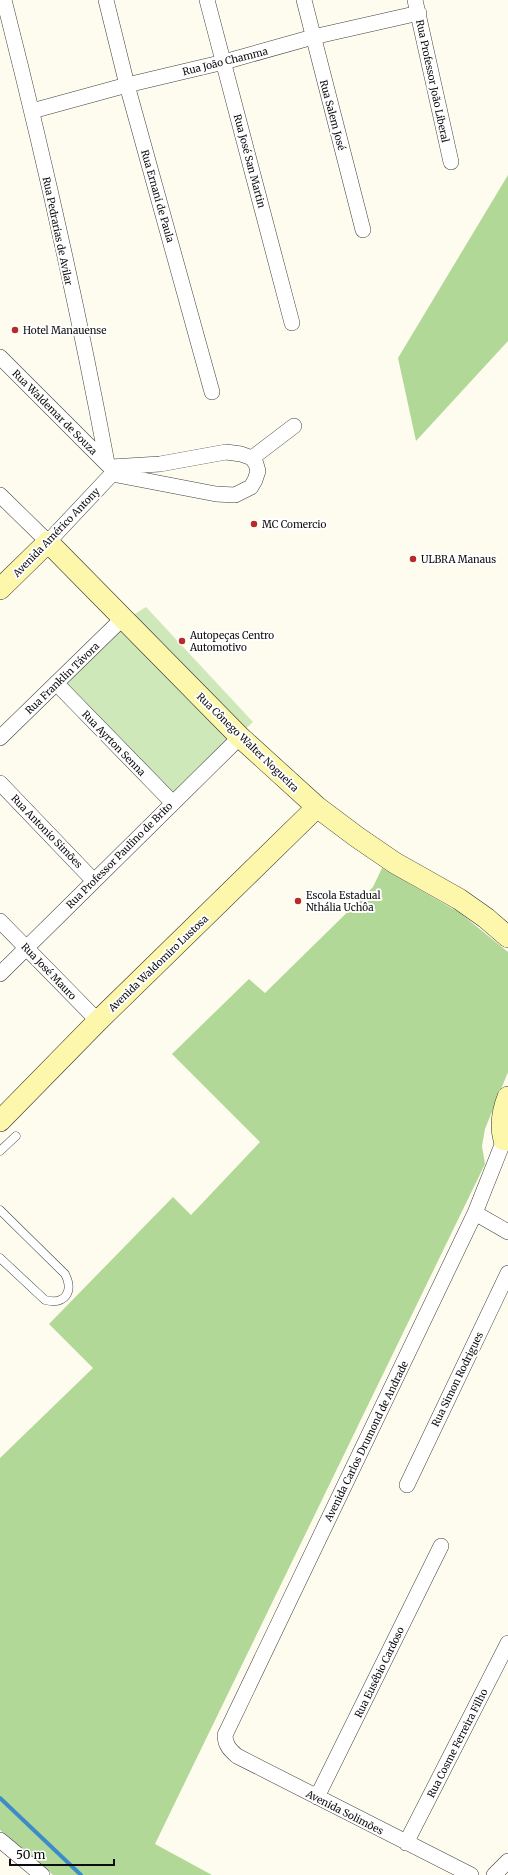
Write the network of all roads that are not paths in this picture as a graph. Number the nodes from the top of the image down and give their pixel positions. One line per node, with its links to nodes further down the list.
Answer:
1 (4, 0): 9 (street, Rua Pedrarias de Avilar)
2 (106, 0): 8 (street, Rua Ernani de Paula)
3 (207, 0): 7 (street, Rua José San Martin)
4 (304, 0): 6 (street, Rua Salem José)
5 (417, 6): 6 (street, Rua João Chamma); 10 (street, Rua Professor João Liberal)
6 (313, 37): 7 (street, Rua João Chamma); 11 (street, Rua Salem José)
7 (224, 62): 8 (street, Rua João Chamma); 12 (street, Rua José San Martin)
8 (127, 85): 9 (street, Rua João Chamma); 14 (street, Rua Ernani de Paula)
9 (32, 111): 17 (street, Rua Pedrarias de Avilar)
10 (451, 162)
11 (363, 230)
12 (292, 323)
13 (0, 357): 17 (street, Rua Waldemar de Souza)
14 (212, 392)
15 (294, 426): 16 (street)
16 (252, 458): 17 (street); 17 (street)
17 (110, 468): 19 (street, Avenida Américo Antony)
18 (0, 496): 19 (street, Rua Cônego Walter Nogueira)
19 (48, 542): 20 (street, Avenida Américo Antony); 21 (street, Rua Cônego Walter Nogueira)
20 (0, 589)
21 (123, 618): 22 (street, Rua Franklin Távora); 23 (street, Rua Cônego Walter Nogueira)
22 (56, 683): 24 (street, Rua Franklin Távora); 26 (street, Rua Ayrton Senna)
23 (240, 737): 26 (street, Rua Professor Paulino de Brito); 27 (street, Rua Cônego Walter Nogueira)
24 (0, 738)
25 (0, 783): 28 (street, Rua Antonio Simões)
26 (172, 802): 28 (street, Rua Professor Paulino de Brito)
27 (317, 807): 30 (street, Rua Cônego Walter Nogueira); 33 (street, Avenida Waldomiro Lustosa)
28 (94, 880): 31 (street, Rua Professor Paulino de Brito)
29 (0, 921): 31 (street, Rua José Mauro)
30 (508, 937)
31 (26, 948): 32 (street, Rua Professor Paulino de Brito); 33 (street, Rua José Mauro)
32 (0, 974)
33 (98, 1021): 35 (street, Avenida Waldomiro Lustosa)
34 (508, 1097): 37 (street, Avenida Carlos Drumond de Andrade)
35 (0, 1121)
36 (16, 1136): 38 (lane)
37 (506, 1138): 40 (street, Avenida Carlos Drumond de Andrade)
38 (0, 1151)
39 (0, 1210): 42 (lane)
40 (475, 1213): 41 (street); 47 (street, Avenida Carlos Drumond de Andrade)
41 (508, 1232)
42 (0, 1258)
43 (508, 1273): 44 (street, Rua Simon Rodrigues)
44 (407, 1485)
45 (441, 1546): 48 (street, Rua Eusébio Cardoso)
46 (508, 1643): 50 (street, Rua Cosme Ferreira Filho)
47 (225, 1741): 48 (street, Avenida Solimões)
48 (317, 1797): 50 (street, Avenida Solimões)
49 (0, 1840): 52 (street)
50 (406, 1843): 53 (street, Avenida Solimões)
51 (508, 1861): 54 (street)
52 (42, 1875)
53 (471, 1875)
54 (494, 1875)

